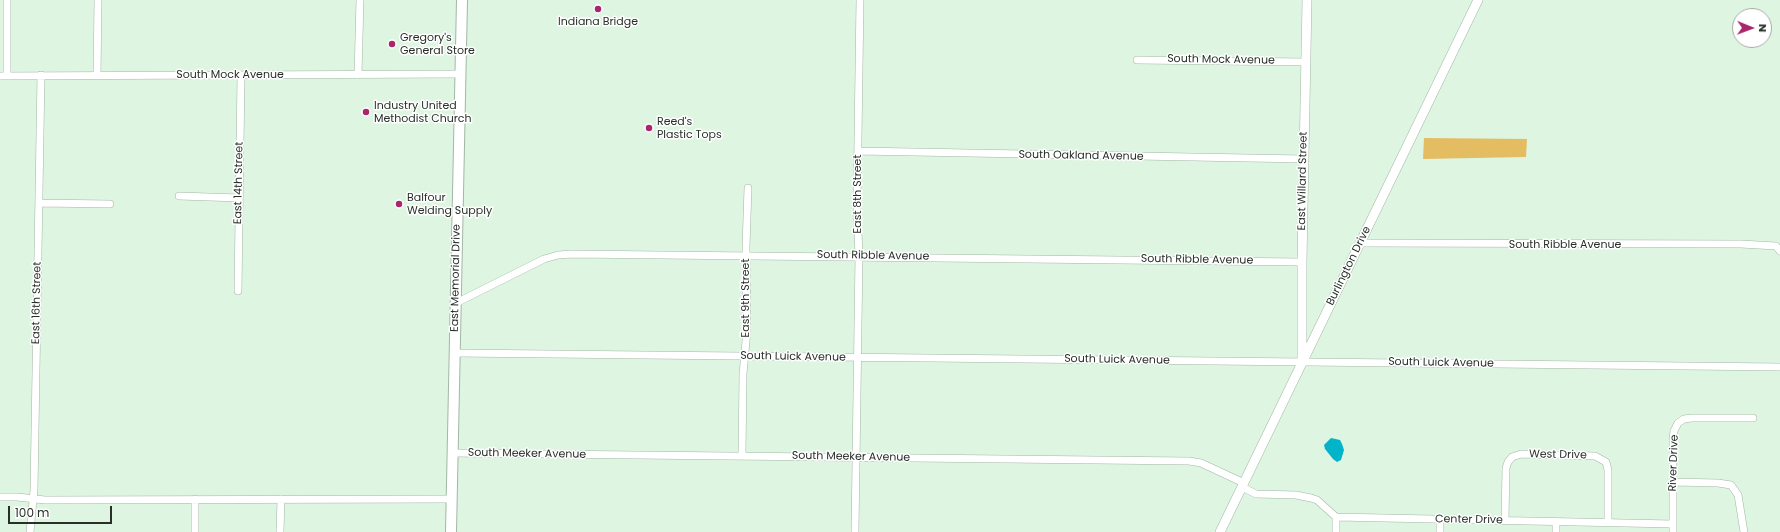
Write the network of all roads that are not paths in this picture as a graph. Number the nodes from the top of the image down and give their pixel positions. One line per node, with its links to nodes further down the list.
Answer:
1 (7, 0): 11 (street)
2 (98, 0): 15 (street)
3 (360, 0): 14 (street)
4 (462, 0): 10 (main road, East Memorial Drive)
5 (860, 0): 16 (street, East 8th Street)
6 (1307, 0): 9 (street, East Willard Street)
7 (1478, 0): 23 (street, Burlington Drive)
8 (1137, 60): 9 (street, South Mock Avenue)
9 (1306, 62): 17 (street, East Willard Street)
10 (460, 74): 14 (street, South Mock Avenue); 29 (main road, East Memorial Drive)
11 (3, 75): 12 (street, South Mock Avenue)
12 (41, 75): 15 (street, South Mock Avenue); 21 (street, East 16th Street)
13 (241, 75): 14 (street, South Mock Avenue); 15 (street, South Mock Avenue); 20 (street, East 14th Street)
14 (358, 75)
15 (97, 76)
16 (858, 151): 17 (street, South Oakland Avenue); 26 (street, East 8th Street)
17 (1304, 159): 27 (street, East Willard Street)
18 (748, 188): 25 (street, East 9th Street)
19 (179, 196): 20 (street)
20 (239, 198): 28 (street, East 14th Street)
21 (39, 203): 22 (street); 42 (street, East 16th Street)
22 (110, 204)
23 (1360, 243): 24 (street, South Ribble Avenue); 33 (street, Burlington Drive)
24 (1780, 250)
25 (746, 255): 26 (street, South Ribble Avenue); 29 (street, South Ribble Avenue); 31 (street, East 9th Street)
26 (859, 256): 27 (street, South Ribble Avenue); 32 (street, East 8th Street)
27 (1302, 262): 33 (street, East Willard Street)
28 (238, 291)
29 (456, 303): 30 (main road, East Memorial Drive)
30 (455, 353): 31 (street, South Luick Avenue); 36 (main road, East Memorial Drive)
31 (746, 356): 32 (street, South Luick Avenue); 37 (street, East 9th Street)
32 (858, 358): 33 (street, South Luick Avenue); 38 (street, East 8th Street)
33 (1302, 362): 34 (street, South Luick Avenue); 40 (street, Burlington Drive)
34 (1780, 367)
35 (1752, 418): 39 (street, River Drive)
36 (453, 453): 37 (street, South Meeker Avenue); 45 (main road, East Memorial Drive)
37 (742, 456): 38 (street, South Meeker Avenue)
38 (856, 457): 40 (street, South Meeker Avenue); 56 (street, East 8th Street)
39 (1672, 482): 51 (street, River Drive); 62 (street)
40 (1243, 485): 46 (street, South Meeker Avenue); 57 (street, Burlington Drive)
41 (0, 497): 42 (street)
42 (33, 498): 43 (street); 52 (street, East 16th Street)
43 (195, 499): 44 (street); 53 (street)
44 (281, 499): 45 (street); 54 (street)
45 (452, 499): 55 (main road, East Memorial Drive)
46 (1336, 518): 47 (street, Center Drive); 58 (street)
47 (1440, 520): 48 (street, Center Drive); 59 (street)
48 (1505, 520): 49 (street, Center Drive); 50 (street, West Drive)
49 (1556, 522): 50 (street, Center Drive); 60 (street)
50 (1608, 523): 51 (street, Center Drive)
51 (1673, 524): 61 (street, River Drive)
52 (30, 532)
53 (195, 532)
54 (280, 532)
55 (451, 532)
56 (855, 532)
57 (1220, 532)
58 (1336, 532)
59 (1440, 532)
60 (1556, 532)
61 (1673, 532)
62 (1744, 532)

